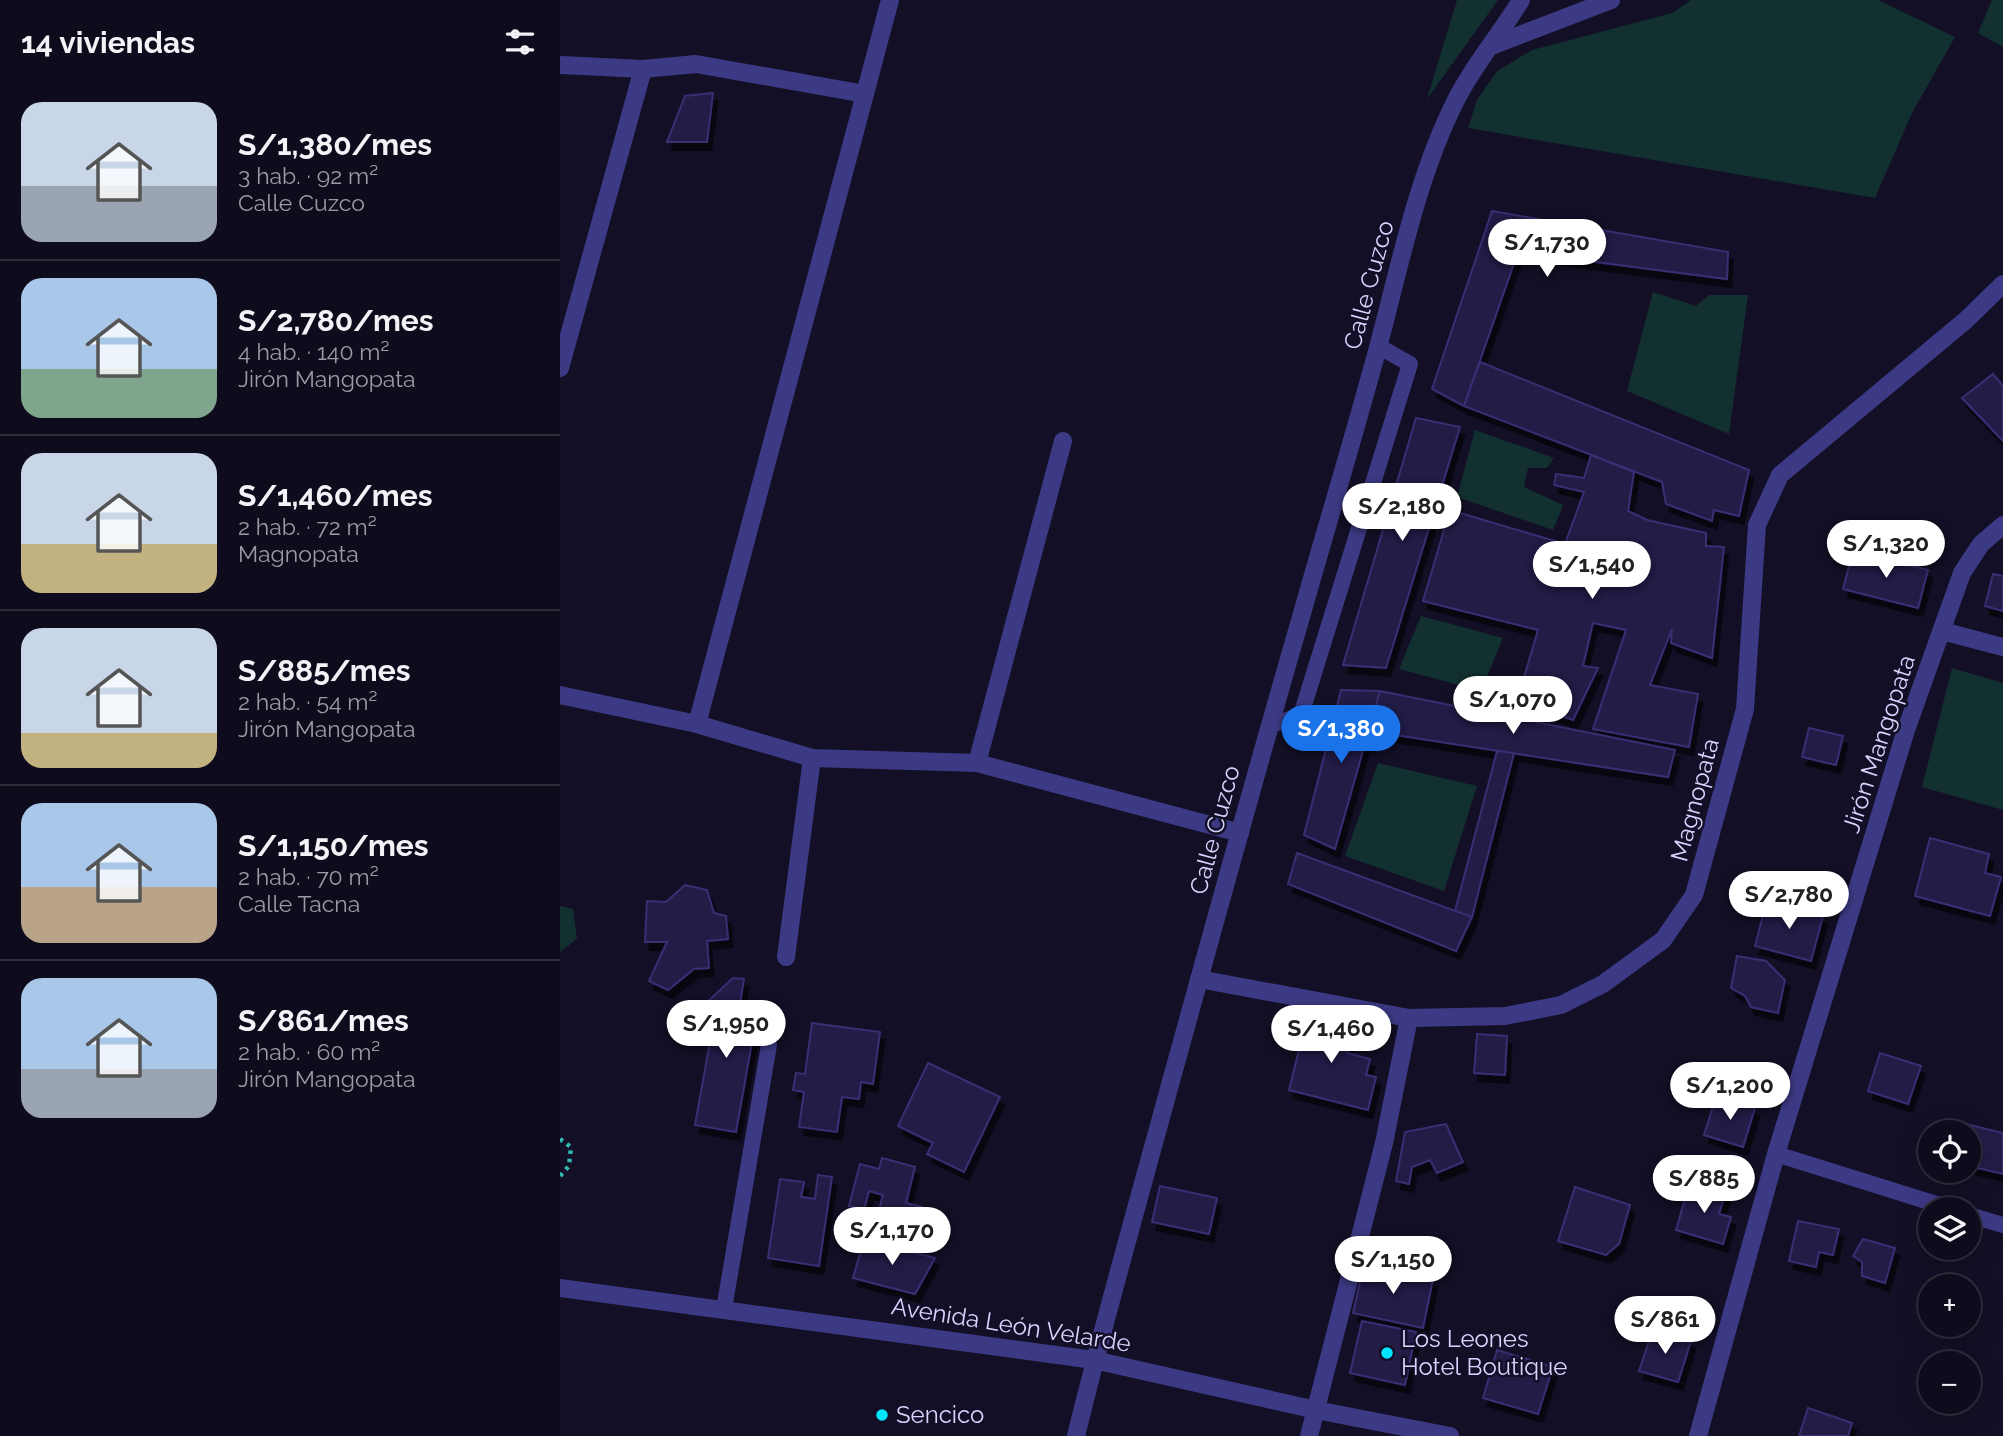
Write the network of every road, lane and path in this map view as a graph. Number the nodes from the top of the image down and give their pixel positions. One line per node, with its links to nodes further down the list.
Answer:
1 (890, 0): 7 (street)
2 (1521, 0): 4 (street, Calle Cuzco)
3 (1611, 0): 4 (street)
4 (1488, 47): 9 (street, Calle Cuzco)
5 (560, 65): 6 (street)
6 (643, 69): 7 (street); 10 (street)
7 (865, 94): 16 (street)
8 (2003, 284): 23 (street, Magnopata)
9 (1378, 346): 17 (street, Calle Cuzco); 17 (lane)
10 (560, 368)
11 (1063, 442): 19 (street)
12 (2003, 526): 13 (street, Jirón Mangopata)
13 (1942, 631): 14 (street); 26 (street, Jirón Mangopata)
14 (2003, 647)
15 (560, 695): 16 (street)
16 (697, 724): 18 (street)
17 (1269, 726): 20 (street, Calle Cuzco)
18 (812, 758): 19 (street); 21 (street)
19 (977, 763): 20 (street)
20 (1240, 833): 22 (street, Calle Cuzco)
21 (786, 957)
22 (1199, 979): 23 (street, Magnopata); 33 (street, Calle Cuzco)
23 (1409, 1018): 34 (street)
24 (769, 1045): 32 (lane)
25 (560, 1139): 27 (path)
26 (1776, 1154): 28 (lane); 38 (street, Jirón Mangopata)
27 (560, 1176)
28 (1918, 1198)
29 (1981, 1218): 30 (lane)
30 (2003, 1225)
31 (560, 1288): 32 (street, Avenida León Velarde)
32 (724, 1309): 33 (street, Avenida León Velarde)
33 (1094, 1360): 34 (street, Avenida León Velarde); 35 (street, Calle Cuzco)
34 (1315, 1410): 36 (street); 37 (street, Avenida León Velarde)
35 (1076, 1436)
36 (1309, 1436)
37 (1450, 1436)
38 (1698, 1436)

